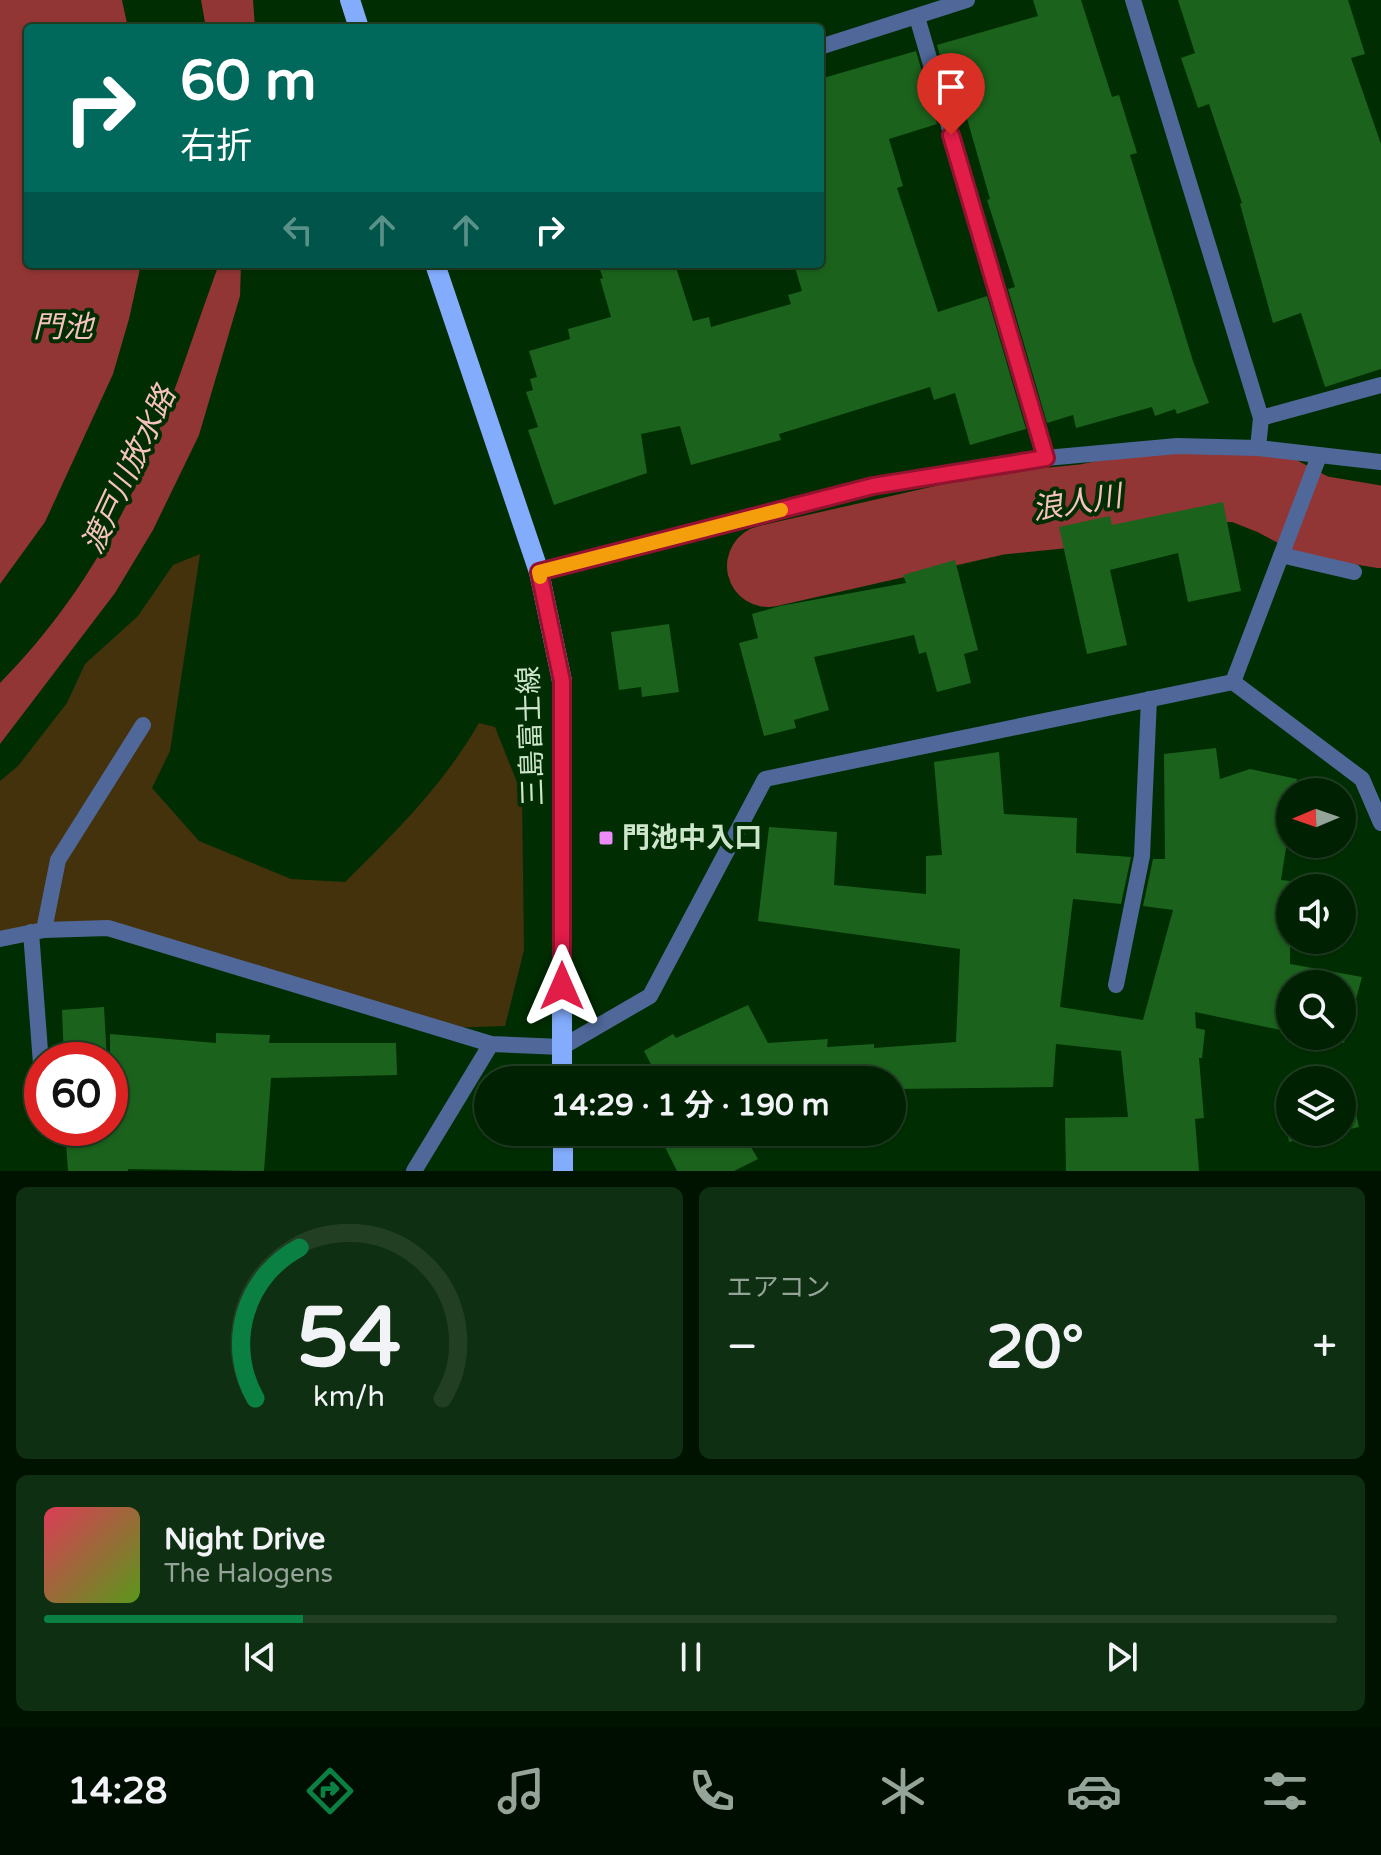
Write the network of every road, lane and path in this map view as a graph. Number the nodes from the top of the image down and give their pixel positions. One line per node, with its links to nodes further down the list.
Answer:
1 (350, 0): 5 (main road)
2 (967, 0): 4 (street)
3 (1133, 0): 9 (street)
4 (917, 17): 6 (street); 12 (street)
5 (358, 24)
6 (824, 46)
7 (436, 268): 15 (main road, 三島富士線)
8 (1381, 385): 9 (street)
9 (1261, 418): 10 (street)
10 (1258, 448): 11 (street); 12 (street)
11 (1319, 456): 13 (street); 14 (street)
12 (1046, 458): 15 (street)
13 (1381, 462)
14 (1281, 555): 16 (street); 17 (street)
15 (539, 572): 26 (main road, 三島富士線)
16 (1354, 572)
17 (1233, 682): 18 (street); 20 (street)
18 (1149, 699): 23 (street); 26 (street)
19 (143, 725): 21 (street)
20 (1381, 823)
21 (37, 931): 22 (street); 24 (street); 25 (street)
22 (0, 939)
23 (1116, 985)
24 (41, 1042)
25 (491, 1044): 26 (street); 29 (street)
26 (562, 1047): 27 (main road, 三島富士線)
27 (562, 1066)
28 (563, 1146): 30 (main road)
29 (414, 1171)
30 (563, 1171)

